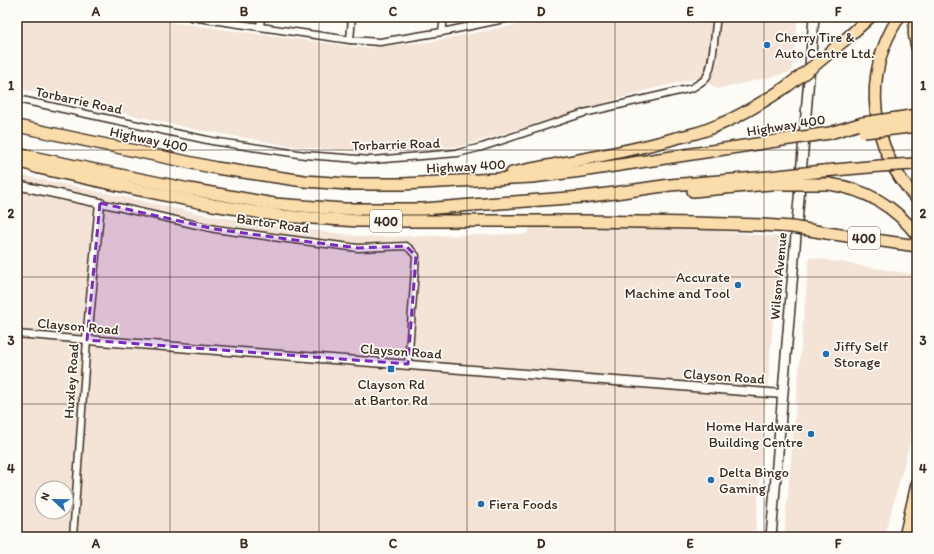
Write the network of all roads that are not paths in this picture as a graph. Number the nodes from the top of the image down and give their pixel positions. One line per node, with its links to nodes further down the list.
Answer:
1 (191, 17): 11 (street)
2 (261, 17): 11 (street)
3 (352, 17): 13 (street)
4 (444, 17): 12 (street)
5 (514, 17): 12 (street)
6 (717, 17): 15 (street, Torbarrie Road)
7 (814, 17): 33 (main road, Wilson Avenue)
8 (870, 17): 23 (highway, bridge)
9 (899, 17): 26 (highway)
10 (916, 17): 14 (highway)
11 (260, 27): 13 (street)
12 (442, 32): 13 (street)
13 (350, 40)
14 (917, 47)
15 (17, 99)
16 (917, 115): 17 (highway)
17 (892, 124): 19 (highway); 23 (highway, Highway 400, bridge)
18 (17, 126): 23 (highway, Highway 400)
19 (917, 126)
20 (17, 154): 24 (highway)
21 (17, 160): 29 (highway, 400, bridge)
22 (916, 164): 24 (highway, bridge)
23 (485, 179)
24 (769, 180): 28 (highway, bridge)
25 (17, 185): 27 (street, Bartor Road)
26 (917, 199)
27 (100, 203): 31 (street, Huxley Road); 32 (street, Bartor Road)
28 (917, 235)
29 (917, 246)
30 (17, 334): 31 (street, Clayson Road)
31 (87, 340): 32 (street, Clayson Road); 35 (street, Huxley Road)
32 (408, 364): 33 (street, Clayson Road)
33 (782, 394): 36 (main road, Wilson Avenue)
34 (917, 484): 37 (highway)
35 (73, 537)
36 (771, 537)
37 (905, 537)

